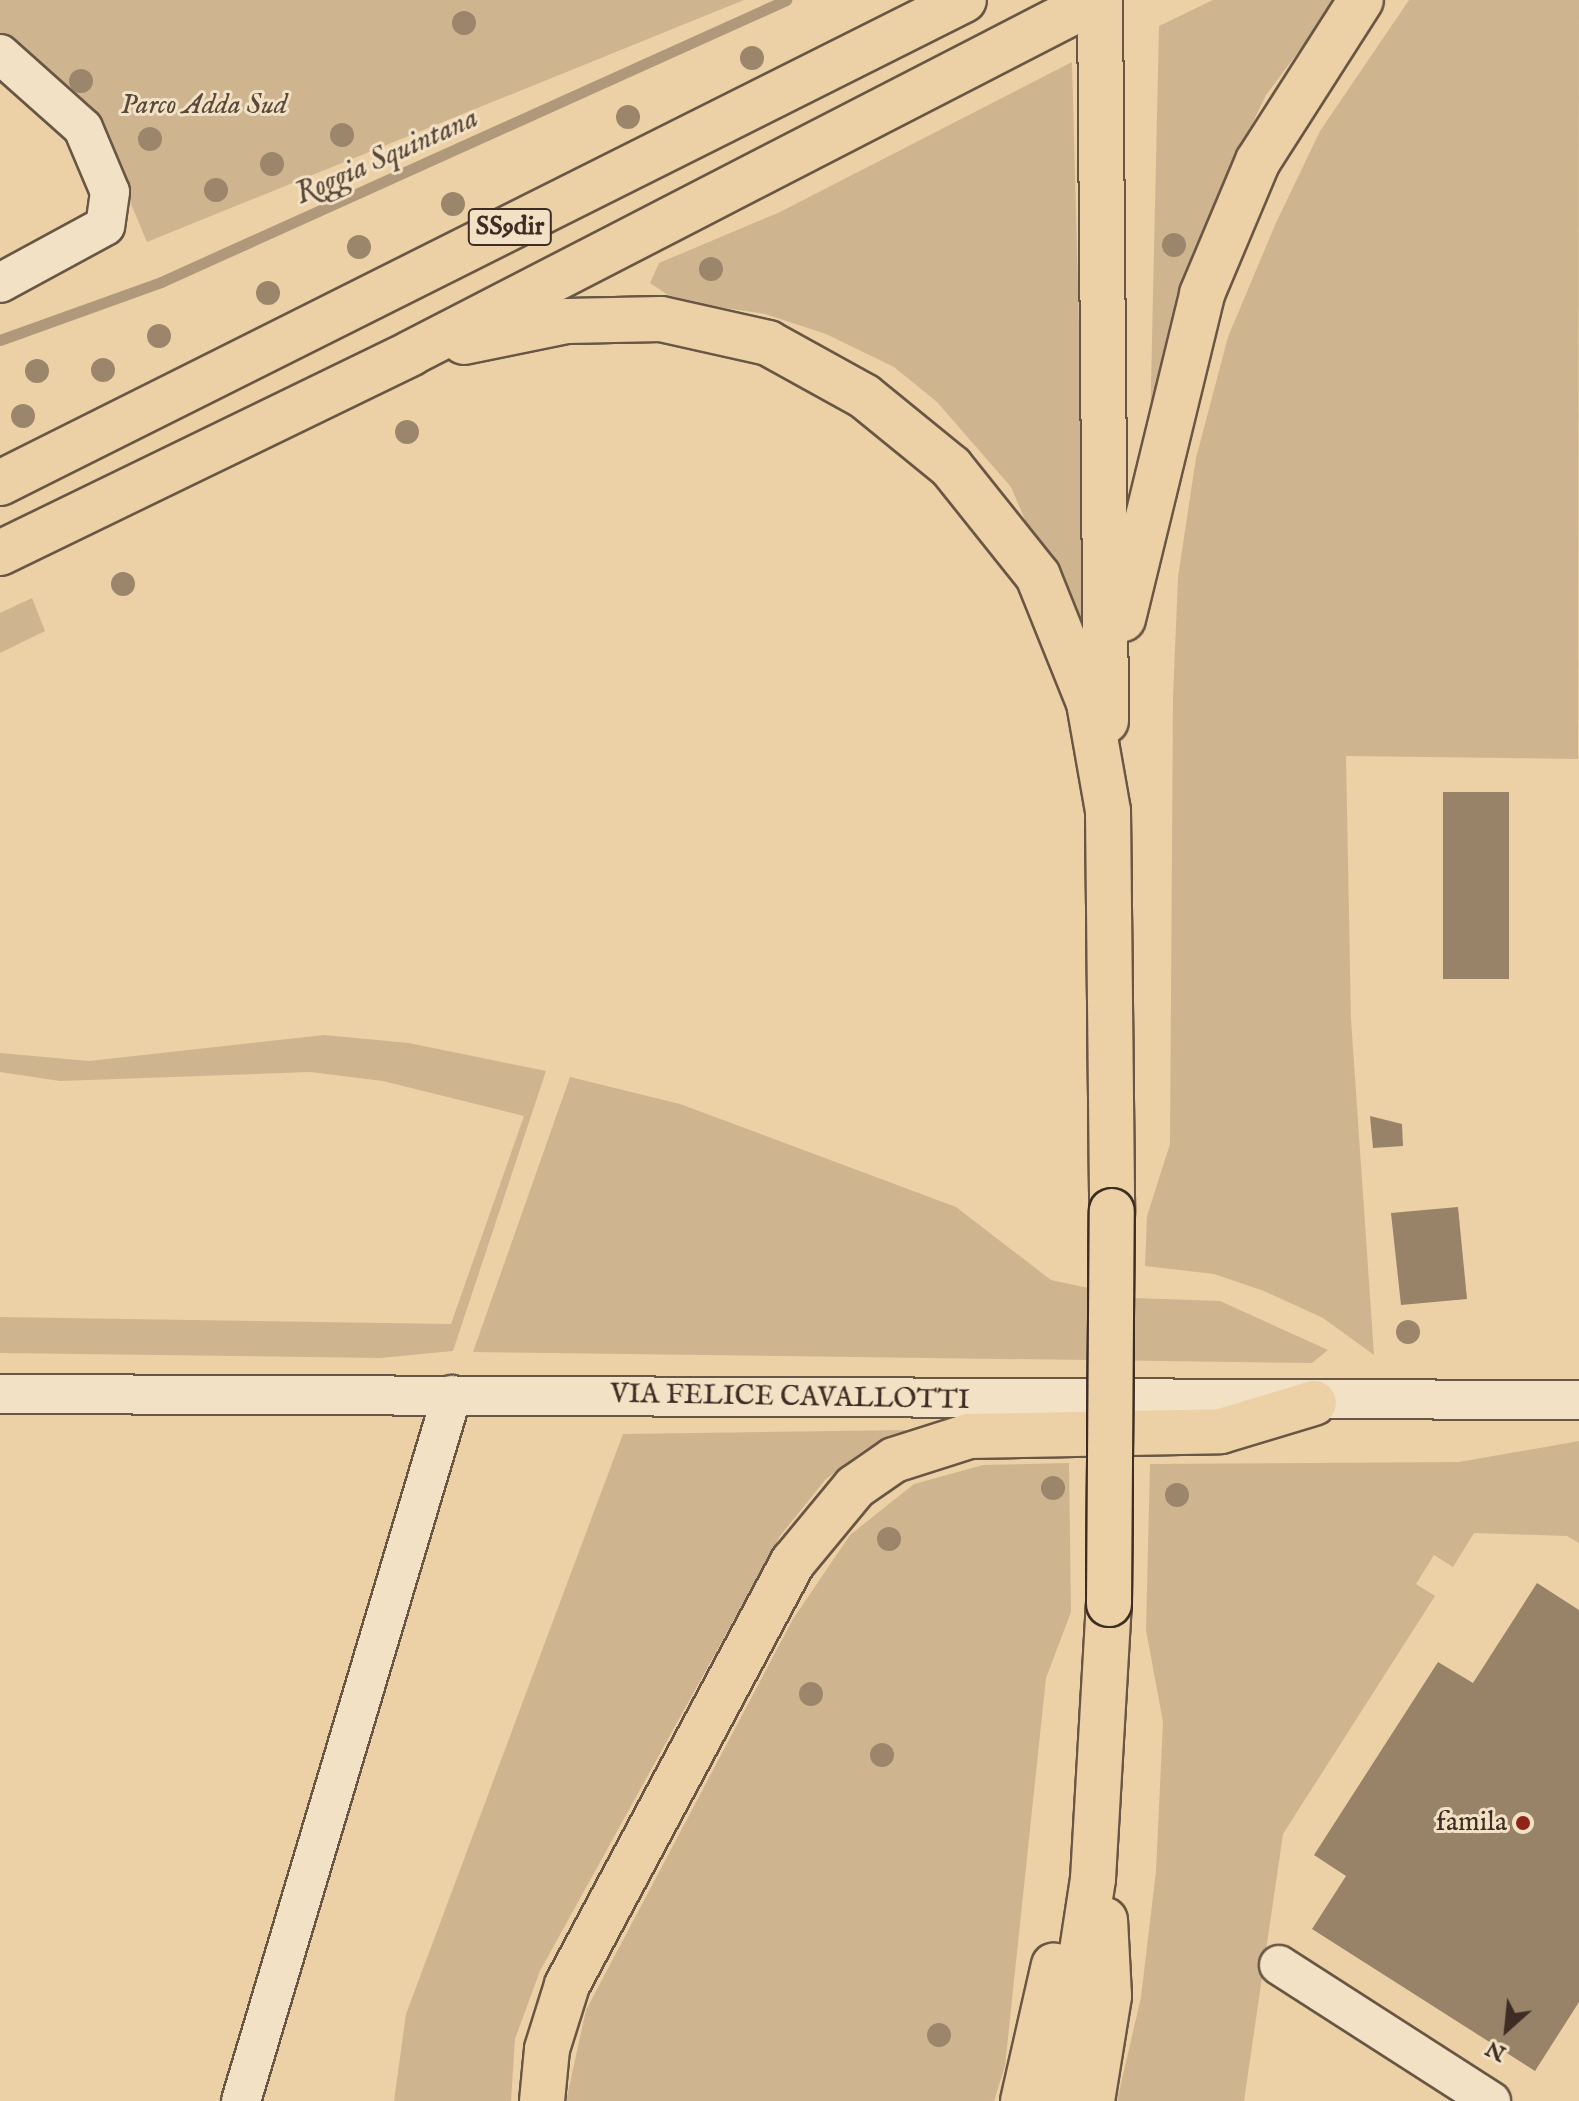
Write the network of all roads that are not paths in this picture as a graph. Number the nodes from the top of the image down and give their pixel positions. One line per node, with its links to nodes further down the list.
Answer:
1 (964, 0): 7 (main road, SS9dir)
2 (1098, 0): 6 (main road, SS9dir); 9 (main road)
3 (1361, 0): 9 (main road)
4 (0, 54): 5 (street)
5 (0, 283)
6 (411, 353): 8 (main road, SS9dir); 10 (main road)
7 (0, 483)
8 (0, 553)
9 (1106, 692): 10 (main road)
10 (1108, 811): 15 (main road, bridge)
11 (0, 1394): 12 (street, VIA FELICE CAVALLOTTI)
12 (452, 1395): 14 (street, VIA FELICE CAVALLOTTI); 17 (street)
13 (1579, 1400): 14 (street, VIA FELICE CAVALLOTTI)
14 (1314, 1403): 18 (main road)
15 (1093, 1879): 19 (main road); 20 (main road); 21 (main road)
16 (1279, 1965): 22 (street)
17 (241, 2101)
18 (542, 2101)
19 (1023, 2101)
20 (1059, 2101)
21 (1092, 2101)
22 (1491, 2101)

